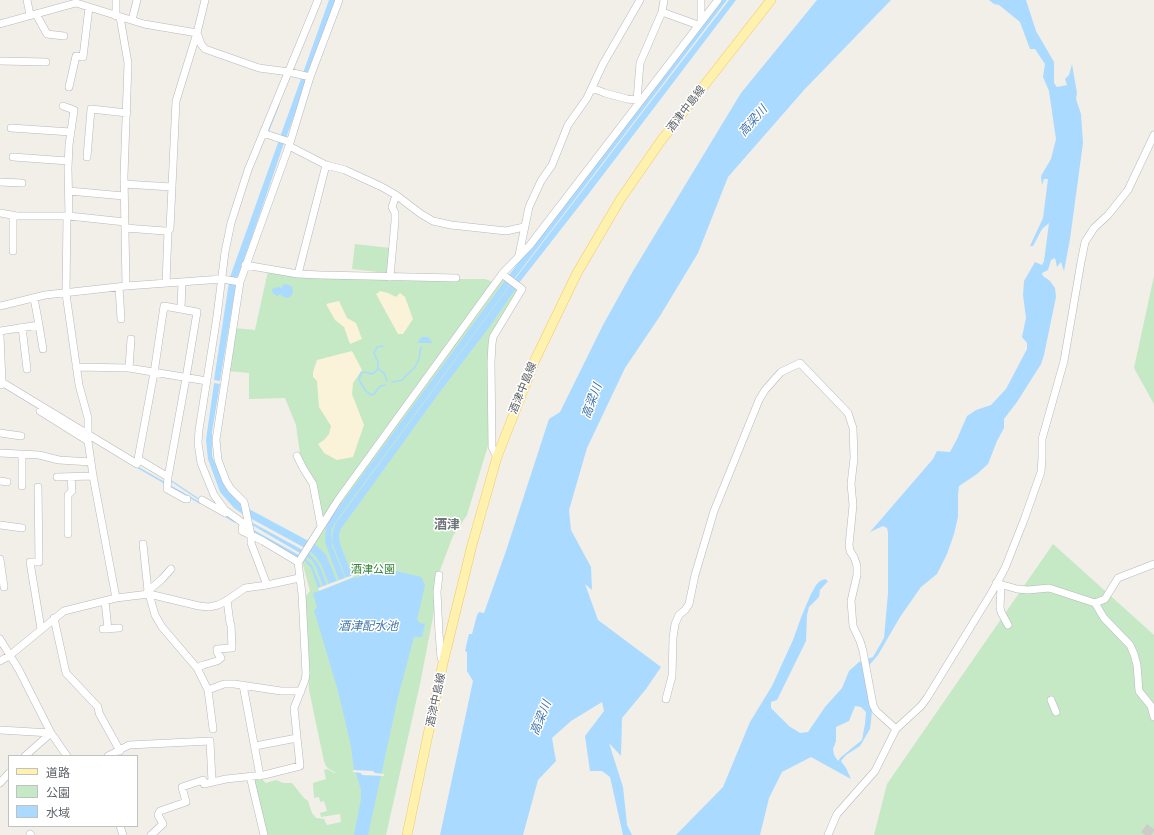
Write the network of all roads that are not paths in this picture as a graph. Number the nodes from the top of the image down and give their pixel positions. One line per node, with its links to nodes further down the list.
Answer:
1 (27, 0): 15 (street)
2 (116, 0): 16 (street)
3 (137, 0): 17 (street)
4 (205, 0): 20 (street)
5 (318, 0): 24 (street)
6 (339, 0): 25 (street)
7 (640, 0): 27 (street)
8 (664, 0): 14 (street)
9 (701, 0): 19 (street)
10 (718, 0): 19 (street)
11 (771, 0): 90 (main road, 酒津中島線)
12 (76, 1): 13 (street); 15 (street)
13 (88, 7): 16 (street); 26 (street)
14 (662, 12): 19 (street); 28 (street)
15 (33, 14): 18 (street); 21 (street)
16 (118, 16): 17 (street); 30 (street)
17 (132, 20): 20 (street)
18 (0, 24)
19 (700, 24): 28 (street)
20 (197, 33): 24 (street); 43 (street)
21 (64, 36)
22 (0, 61): 23 (street)
23 (46, 62)
24 (289, 72): 25 (street); 33 (street)
25 (310, 77): 35 (street)
26 (68, 87)
27 (592, 88): 28 (street); 51 (street)
28 (638, 101): 54 (street)
29 (63, 106): 32 (street)
30 (127, 113): 37 (street); 42 (street)
31 (11, 128): 32 (street)
32 (71, 132): 38 (street)
33 (263, 133): 35 (street); 60 (street)
34 (1154, 135): 114 (street)
35 (288, 143): 39 (street); 55 (street)
36 (14, 157): 38 (street)
37 (87, 157)
38 (68, 161): 44 (street)
39 (326, 165): 45 (street); 56 (street)
40 (0, 182): 41 (street)
41 (22, 183)
42 (124, 184): 43 (street); 46 (street)
43 (172, 187): 52 (street)
44 (69, 191): 46 (street); 49 (street)
45 (396, 195): 51 (street); 58 (street)
46 (124, 196): 50 (street)
47 (0, 213): 48 (street)
48 (13, 215): 49 (street); 53 (street)
49 (68, 216): 50 (street); 65 (street)
50 (125, 225): 52 (street); 64 (street)
51 (524, 227): 54 (street)
52 (168, 231): 63 (street)
53 (13, 251)
54 (519, 255): 57 (street)
55 (245, 266): 56 (street); 61 (street)
56 (298, 274): 58 (street)
57 (504, 275): 90 (street); 103 (street)
58 (390, 277): 59 (street)
59 (456, 278)
60 (223, 279): 61 (street); 62 (street); 81 (street)
61 (238, 281): 106 (street)
62 (182, 282): 63 (street); 68 (street)
63 (166, 283): 64 (street)
64 (122, 287): 65 (street); 69 (street)
65 (66, 294): 66 (street); 76 (street)
66 (34, 298): 67 (street); 70 (street)
67 (0, 306)
68 (181, 309): 79 (street); 80 (street)
69 (121, 319)
70 (39, 325): 71 (street); 75 (street)
71 (22, 327): 72 (street); 78 (street)
72 (0, 331)
73 (0, 336): 82 (street)
74 (131, 340): 77 (street)
75 (42, 349)
76 (76, 367): 77 (street); 86 (street)
77 (129, 368): 79 (street)
78 (27, 369)
79 (154, 373): 80 (street); 92 (street)
80 (186, 378): 81 (street); 96 (street)
81 (207, 381): 101 (street)
82 (1, 383): 86 (street)
83 (40, 411): 86 (street)
84 (0, 433): 85 (street)
85 (21, 436)
86 (88, 437): 91 (street); 92 (street)
87 (0, 453): 88 (street)
88 (22, 454): 91 (street); 97 (street)
89 (298, 456): 103 (street)
90 (497, 457): 129 (main road, 酒津中島線)
91 (91, 462): 93 (street)
92 (138, 462): 96 (street)
93 (93, 476): 95 (street); 118 (street)
94 (57, 477): 95 (street)
95 (71, 477): 105 (street)
96 (168, 477): 99 (street)
97 (22, 486)
98 (38, 487): 125 (street)
99 (187, 499)
100 (202, 500): 101 (street)
101 (236, 519): 106 (street)
102 (0, 525): 104 (street)
103 (321, 526): 109 (street)
104 (22, 528)
105 (68, 534)
106 (250, 534): 109 (street); 115 (street)
107 (143, 544): 117 (street)
108 (0, 559): 116 (street)
109 (299, 561): 113 (street)
110 (1154, 564): 121 (street)
111 (171, 568): 117 (street)
112 (439, 575): 129 (street)
113 (299, 578): 115 (street); 133 (street)
114 (999, 584): 121 (street); 123 (street); 139 (street)
115 (267, 585): 119 (street)
116 (4, 587)
117 (147, 593): 118 (street); 119 (street); 130 (street)
118 (116, 598): 120 (street)
119 (228, 600): 130 (street)
120 (105, 601): 122 (street); 124 (street)
121 (1095, 603): 137 (street)
122 (54, 618): 125 (street); 144 (street)
123 (1008, 625)
124 (119, 628)
125 (41, 629): 127 (street)
126 (0, 639): 127 (street)
127 (9, 656): 128 (street); 141 (street)
128 (0, 661)
129 (444, 662): 155 (main road, 酒津中島線)
130 (196, 668): 132 (street)
131 (242, 685): 132 (street); 133 (street); 143 (street)
132 (208, 690): 138 (street)
133 (301, 691): 142 (street)
134 (666, 699): 139 (street)
135 (1052, 700): 136 (street)
136 (1056, 712)
137 (1154, 717)
138 (213, 729)
139 (896, 729): 156 (street)
140 (0, 730): 141 (street)
141 (51, 733): 145 (street); 146 (street)
142 (297, 738): 143 (street); 150 (street)
143 (255, 746): 150 (street)
144 (120, 750): 147 (street); 151 (street)
145 (26, 755)
146 (66, 755)
147 (110, 755)
148 (8, 774): 152 (street)
149 (250, 776): 150 (street); 151 (street); 154 (street)
150 (260, 776)
151 (212, 782): 153 (street)
152 (0, 783)
153 (151, 835)
154 (264, 835)
155 (407, 835)
156 (828, 835)

